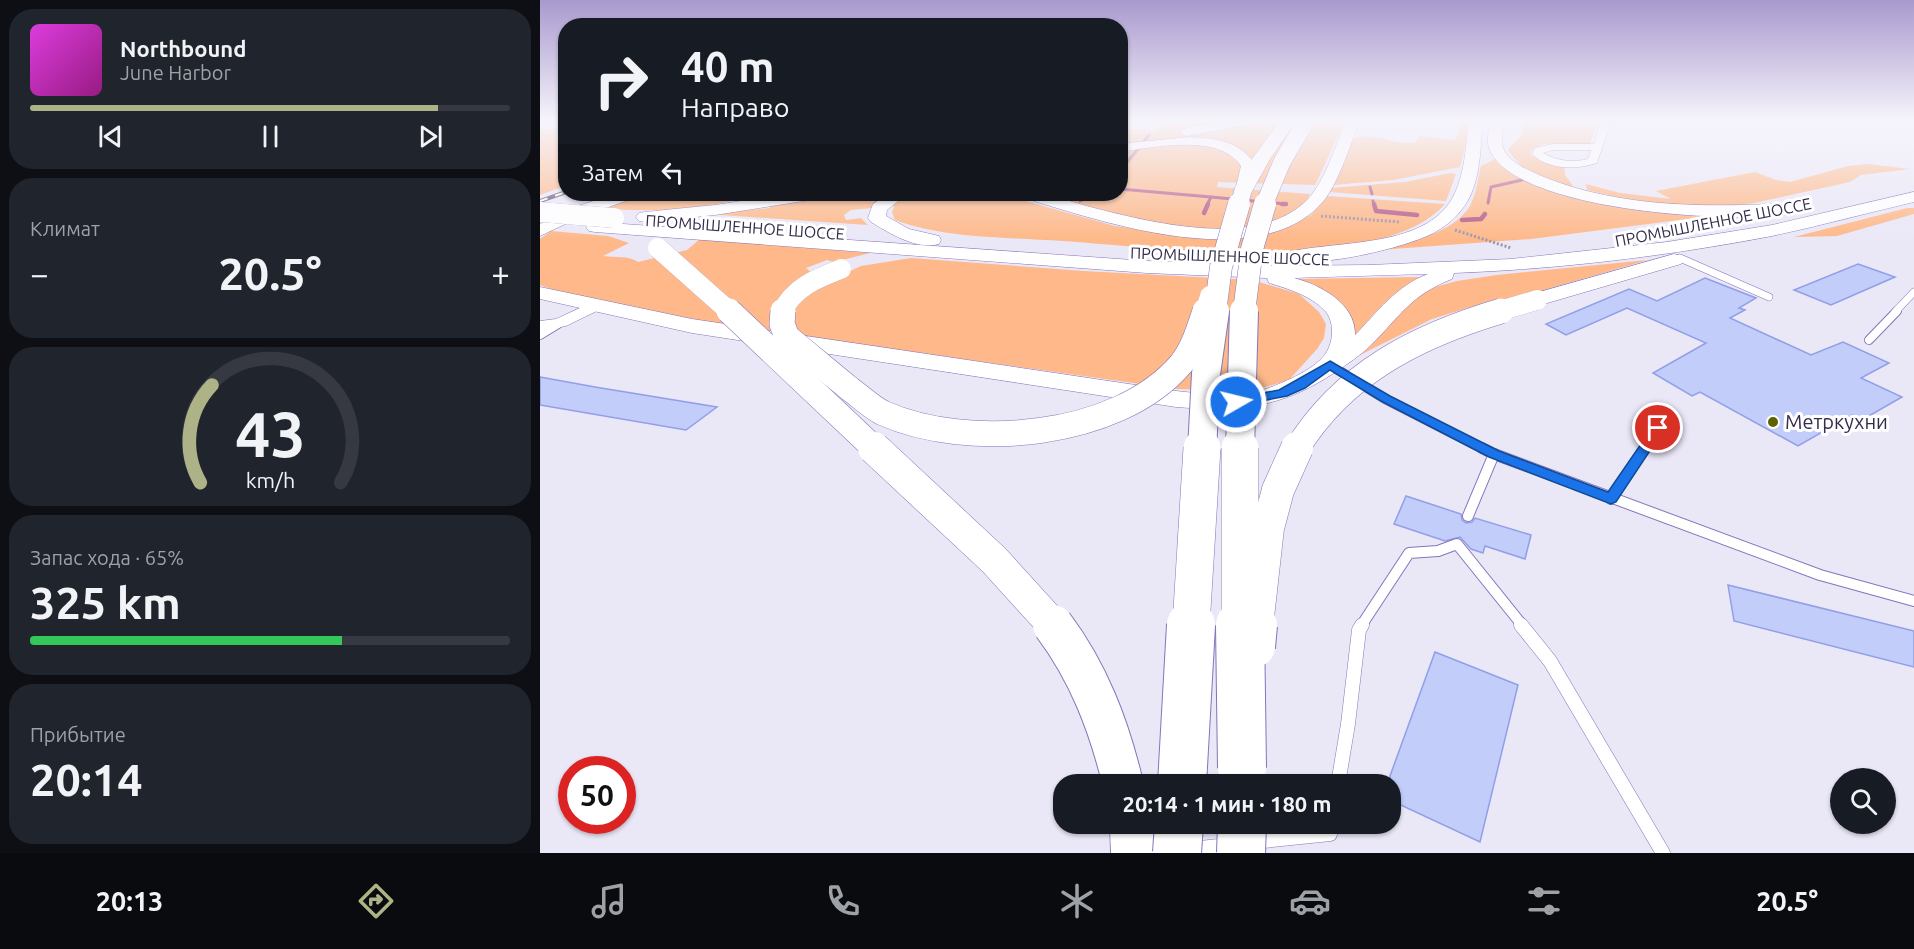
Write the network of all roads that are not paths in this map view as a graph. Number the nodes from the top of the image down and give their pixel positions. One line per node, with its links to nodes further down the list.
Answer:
1 (1246, 161): 10 (main road)
2 (1260, 161): 10 (highway)
3 (1283, 161): 45 (highway, bridge)
4 (1335, 161): 15 (main road)
5 (1471, 161): 27 (main road)
6 (1508, 161): 16 (main road)
7 (1549, 161): 8 (street)
8 (1591, 161)
9 (1914, 180): 16 (main road, ПРОМЫШЛЕННОЕ ШОССЕ)
10 (1243, 192): 28 (highway, bridge)
11 (1912, 198): 21 (main road, ПРОМЫШЛЕННОЕ ШОССЕ)
12 (610, 201): 22 (main road)
13 (772, 201): 18 (main road)
14 (887, 201): 23 (main road)
15 (1051, 201)
16 (1795, 208): 25 (main road, ПРОМЫШЛЕННОЕ ШОССЕ)
17 (540, 212): 18 (main road, ПРОМЫШЛЕННОЕ ШОССЕ, bridge)
18 (614, 218): 23 (main road, ПРОМЫШЛЕННОЕ ШОССЕ)
19 (540, 222): 20 (main road, ПРОМЫШЛЕННОЕ ШОССЕ)
20 (595, 226): 24 (main road, ПРОМЫШЛЕННОЕ ШОССЕ); 43 (main road, bridge)
21 (1772, 230): 25 (main road, ПРОМЫШЛЕННОЕ ШОССЕ); 26 (main road)
22 (540, 231)
23 (942, 242): 27 (main road, ПРОМЫШЛЕННОЕ ШОССЕ)
24 (977, 256): 28 (main road, ПРОМЫШЛЕННОЕ ШОССЕ); 28 (main road, bridge)
25 (1516, 258): 27 (main road, ПРОМЫШЛЕННОЕ ШОССЕ); 28 (main road, ПРОМЫШЛЕННОЕ ШОССЕ); 37 (main road)
26 (1680, 258): 31 (lane); 46 (main road, bridge)
27 (1259, 259)
28 (1215, 268): 37 (main road); 44 (highway, bridge)
29 (1914, 292): 36 (lane)
30 (540, 293): 32 (main road)
31 (1770, 297)
32 (595, 306): 33 (street); 37 (main road)
33 (560, 323): 34 (street); 35 (lane)
34 (540, 326)
35 (540, 335)
36 (1869, 340)
37 (1330, 365): 39 (lane)
38 (1658, 428): 40 (lane)
39 (1494, 454): 40 (lane); 41 (lane)
40 (1611, 499): 42 (lane)
41 (1468, 516)
42 (1914, 601)
43 (1120, 774)
44 (1183, 774)
45 (1242, 774)
46 (1242, 774)
47 (1340, 774): 52 (lane)
48 (1242, 834): 51 (highway, bridge)
49 (1330, 834): 50 (lane)
50 (1157, 841)
51 (1241, 853)
52 (1663, 853)

